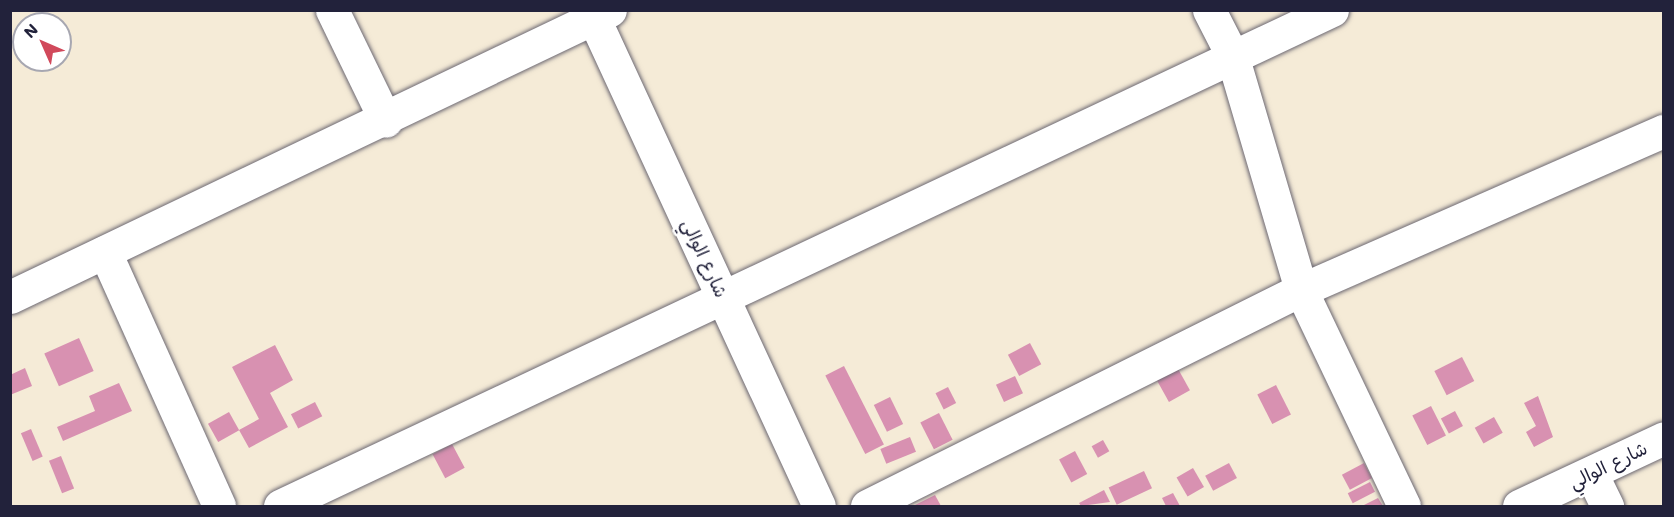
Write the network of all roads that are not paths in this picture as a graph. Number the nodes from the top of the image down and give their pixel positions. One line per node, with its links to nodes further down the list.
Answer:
1 (332, 10): 6 (street)
2 (1209, 10): 5 (street)
3 (1332, 10): 5 (street)
4 (598, 13): 6 (street); 11 (street, شارع الوالي)
5 (1232, 56): 9 (street); 11 (street)
6 (386, 121): 8 (street)
7 (1664, 130): 9 (street)
8 (105, 252): 10 (street); 14 (street)
9 (1301, 290): 17 (street); 18 (street)
10 (10, 297)
11 (723, 299): 15 (street); 16 (street, شارع الوالي)
12 (1664, 438): 13 (street, شارع الوالي)
13 (1591, 473): 19 (street, شارع الوالي); 20 (street)
14 (219, 507)
15 (280, 507)
16 (819, 507)
17 (867, 507)
18 (1404, 507)
19 (1519, 507)
20 (1606, 507)

